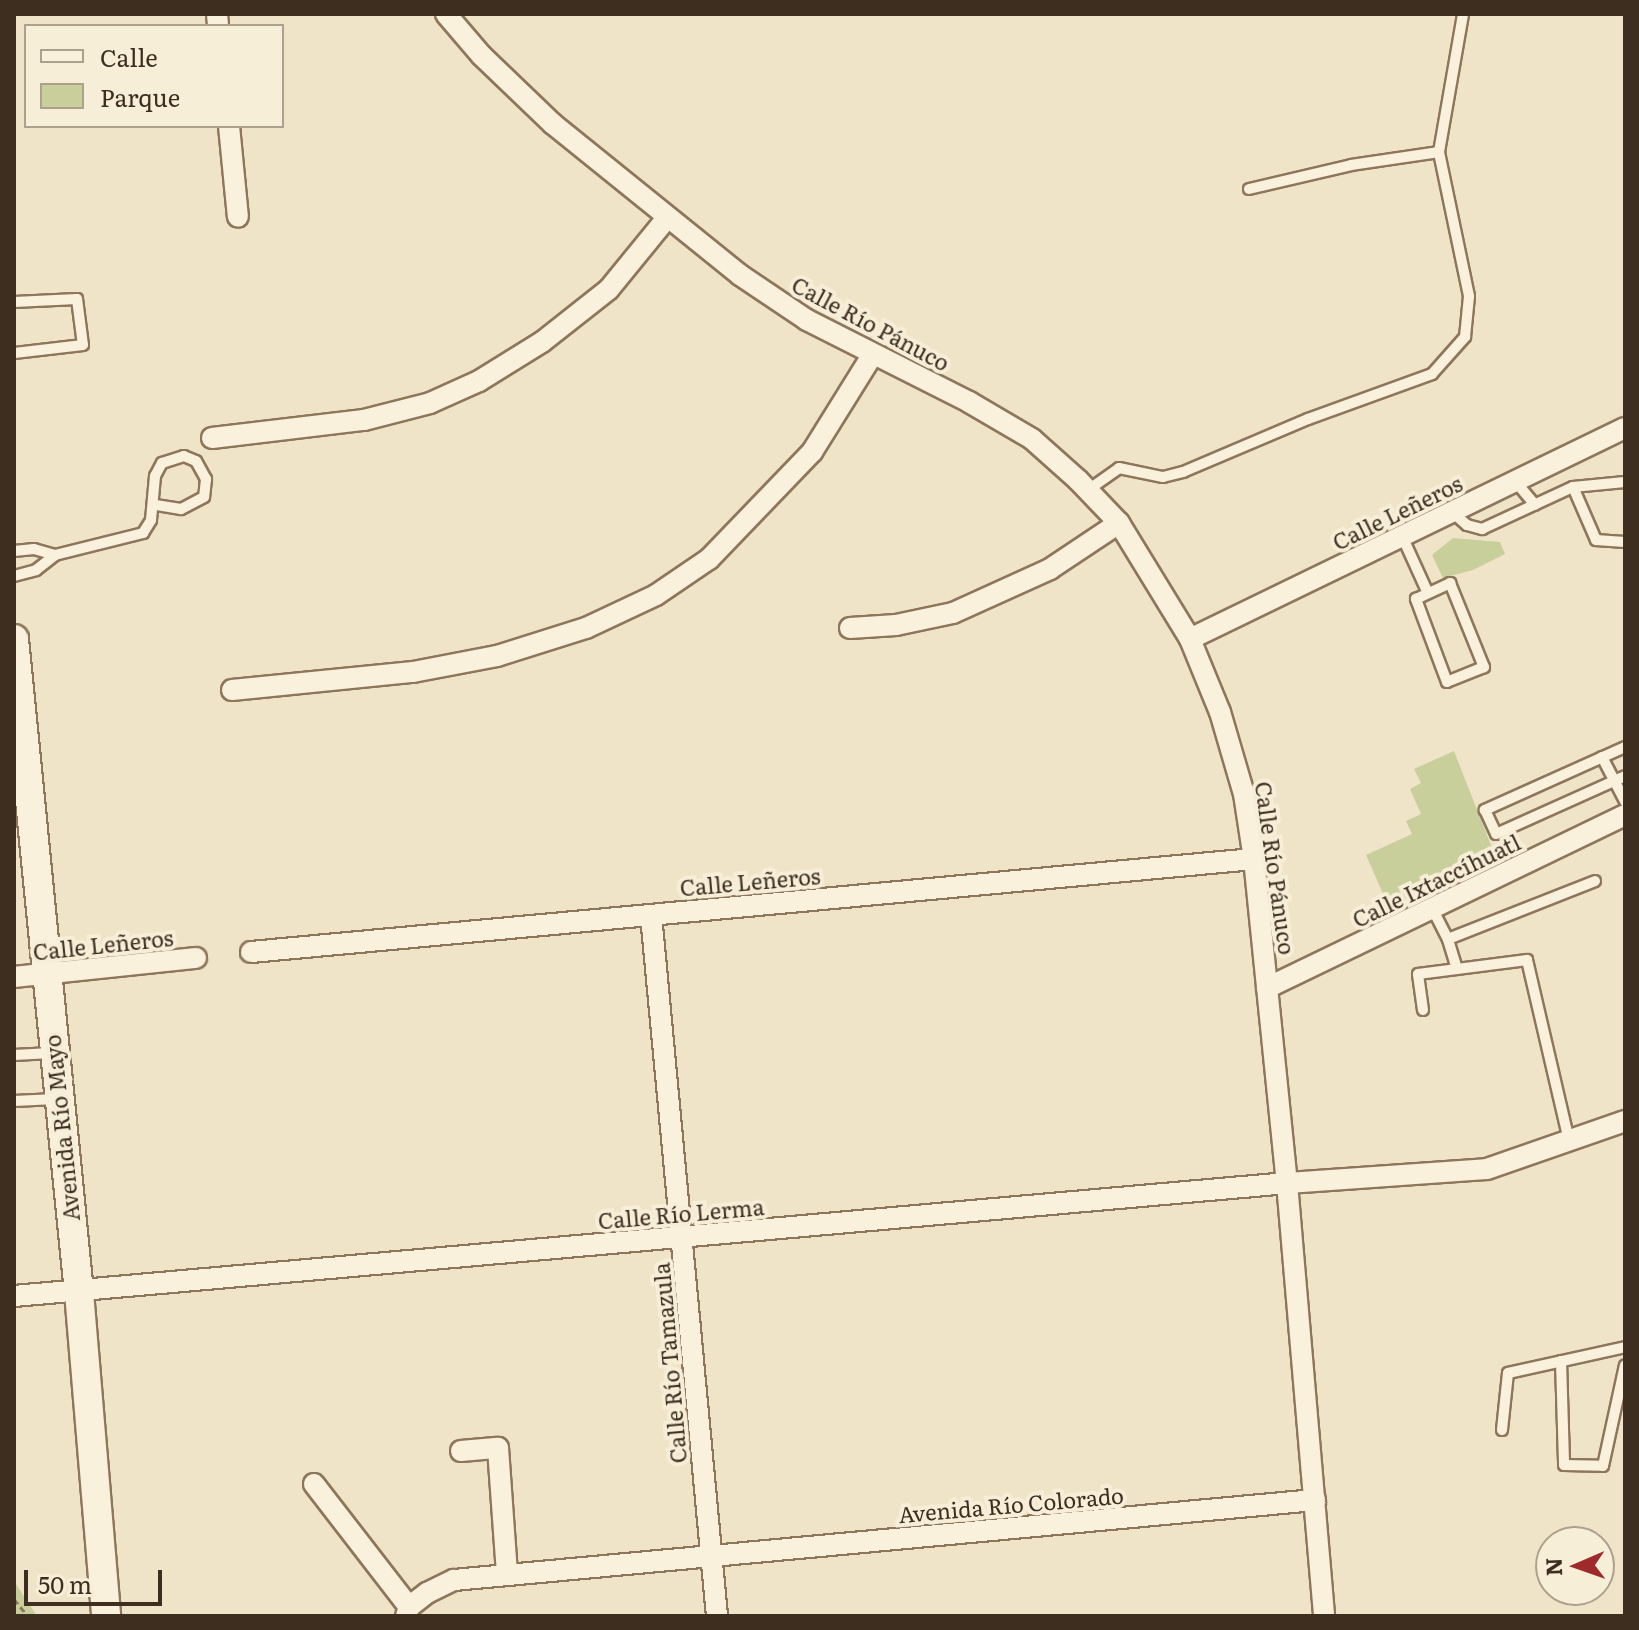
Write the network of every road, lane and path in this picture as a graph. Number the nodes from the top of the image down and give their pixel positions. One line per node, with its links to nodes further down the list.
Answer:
1 (446, 14): 7 (street, Calle Río Pánuco)
2 (1463, 14): 4 (lane)
3 (229, 128): 6 (street)
4 (1439, 152): 5 (lane); 16 (lane)
5 (1249, 189)
6 (238, 217)
7 (667, 218): 10 (street, Calle Río Pánuco); 12 (street)
8 (14, 302): 9 (lane)
9 (14, 353)
10 (873, 354): 16 (street, Calle Río Pánuco); 30 (street)
11 (1625, 428): 13 (street, Calle Leñeros)
12 (212, 438)
13 (1515, 481): 18 (lane); 19 (street, Calle Leñeros)
14 (1625, 482): 15 (lane)
15 (1573, 487): 18 (lane); 22 (lane)
16 (1088, 490): 20 (street, Calle Río Pánuco)
17 (155, 505): 17 (lane); 24 (lane)
18 (1535, 505): 19 (lane)
19 (1452, 512): 21 (street, Calle Leñeros)
20 (1119, 523): 27 (street); 29 (street, Calle Río Pánuco)
21 (1402, 536): 26 (lane); 29 (street, Calle Leñeros)
22 (1625, 542)
23 (14, 551): 24 (lane)
24 (55, 555): 25 (lane)
25 (14, 576)
26 (1427, 591): 26 (lane)
27 (850, 628)
28 (14, 639): 44 (street, Avenida Río Mayo)
29 (1190, 639): 36 (street, Calle Río Pánuco)
30 (232, 690)
31 (1625, 747): 32 (lane)
32 (1602, 757): 33 (lane); 33 (lane)
33 (1620, 779): 34 (lane)
34 (1625, 801)
35 (1625, 815): 38 (street, Calle Ixtaccíhuatl)
36 (1254, 859): 39 (street, Calle Leñeros); 46 (street, Calle Río Pánuco)
37 (1595, 881): 40 (lane)
38 (1432, 908): 40 (lane); 46 (street, Calle Ixtaccíhuatl)
39 (651, 915): 41 (street, Calle Leñeros); 55 (street, Calle Río Tamazula)
40 (1448, 939): 43 (lane)
41 (251, 952)
42 (196, 958): 44 (street, Calle Leñeros)
43 (1457, 969): 47 (lane); 53 (lane)
44 (45, 974): 45 (street, Calle Leñeros); 48 (street, Avenida Río Mayo)
45 (14, 977)
46 (1267, 988): 54 (street, Calle Río Pánuco)
47 (1423, 1010)
48 (53, 1053): 49 (lane); 50 (street, Avenida Río Mayo)
49 (14, 1055)
50 (58, 1099): 51 (lane); 56 (street, Avenida Río Mayo)
51 (14, 1101)
52 (1625, 1121): 53 (street, Calle Río Lerma)
53 (1569, 1141): 54 (street, Calle Río Lerma)
54 (1287, 1183): 55 (street, Calle Río Lerma); 64 (street, Calle Río Pánuco)
55 (681, 1238): 56 (street, Calle Río Lerma); 65 (street, Calle Río Tamazula)
56 (79, 1292): 57 (street, Calle Río Lerma); 70 (street, Avenida Río Mayo)
57 (14, 1296)
58 (1625, 1347): 59 (lane)
59 (1561, 1361): 60 (lane); 61 (lane)
60 (1625, 1365)
61 (1502, 1430)
62 (461, 1451): 66 (street)
63 (314, 1484): 68 (street)
64 (1315, 1500): 65 (street, Avenida Río Colorado); 72 (street, Calle Río Pánuco)
65 (711, 1555): 66 (street, Avenida Río Colorado); 71 (street, Calle Río Tamazula)
66 (507, 1575): 68 (street, Avenida Río Colorado)
67 (14, 1599): 69 (path)
68 (408, 1612)
69 (28, 1616)
70 (106, 1616)
71 (717, 1616)
72 (1324, 1616)

